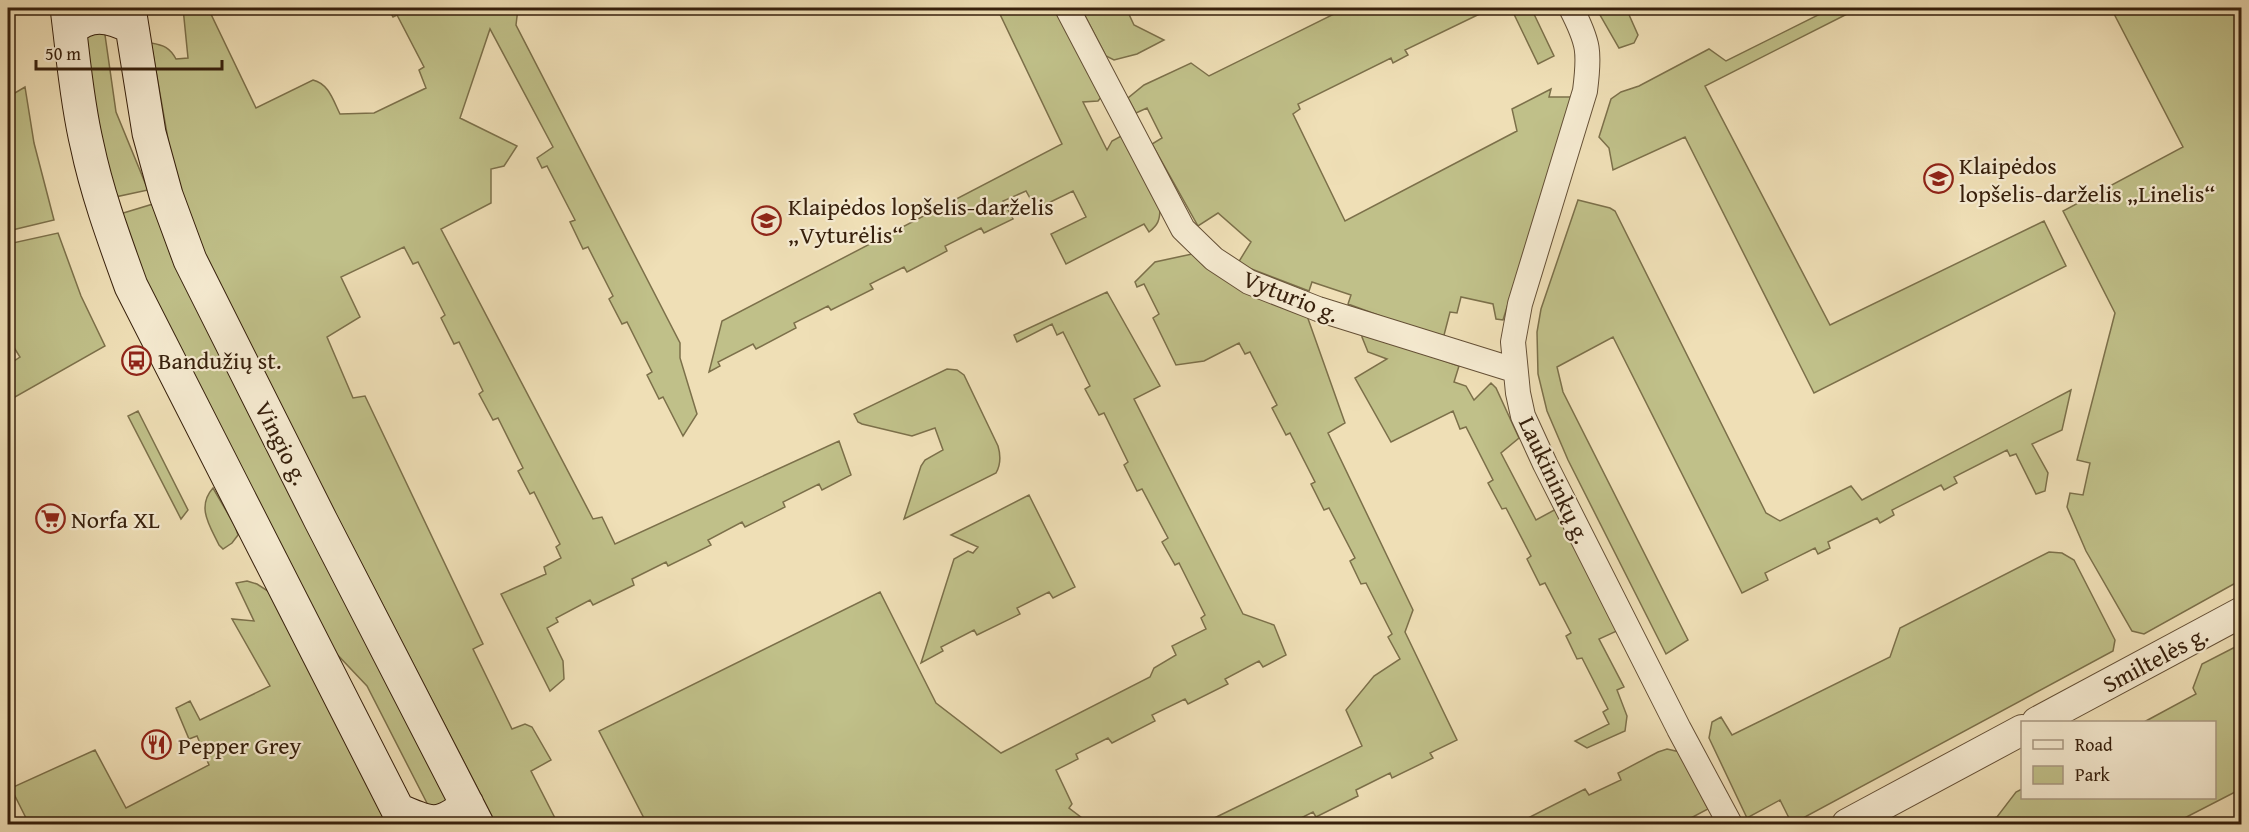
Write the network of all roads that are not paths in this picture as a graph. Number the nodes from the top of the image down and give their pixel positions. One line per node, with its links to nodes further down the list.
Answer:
1 (1067, 8): 5 (street, Vyturio g.)
2 (1571, 8): 5 (street, Laukininkų g.)
3 (130, 17): 4 (main road); 9 (main road, Vingio g.)
4 (68, 19): 10 (main road)
5 (1514, 370): 11 (street, Laukininkų g.)
6 (2241, 612): 7 (street, Smiltelės g.)
7 (2041, 721)
8 (2021, 731): 12 (street)
9 (472, 814): 10 (main road)
10 (401, 818)
11 (1730, 825)
12 (1847, 825)

